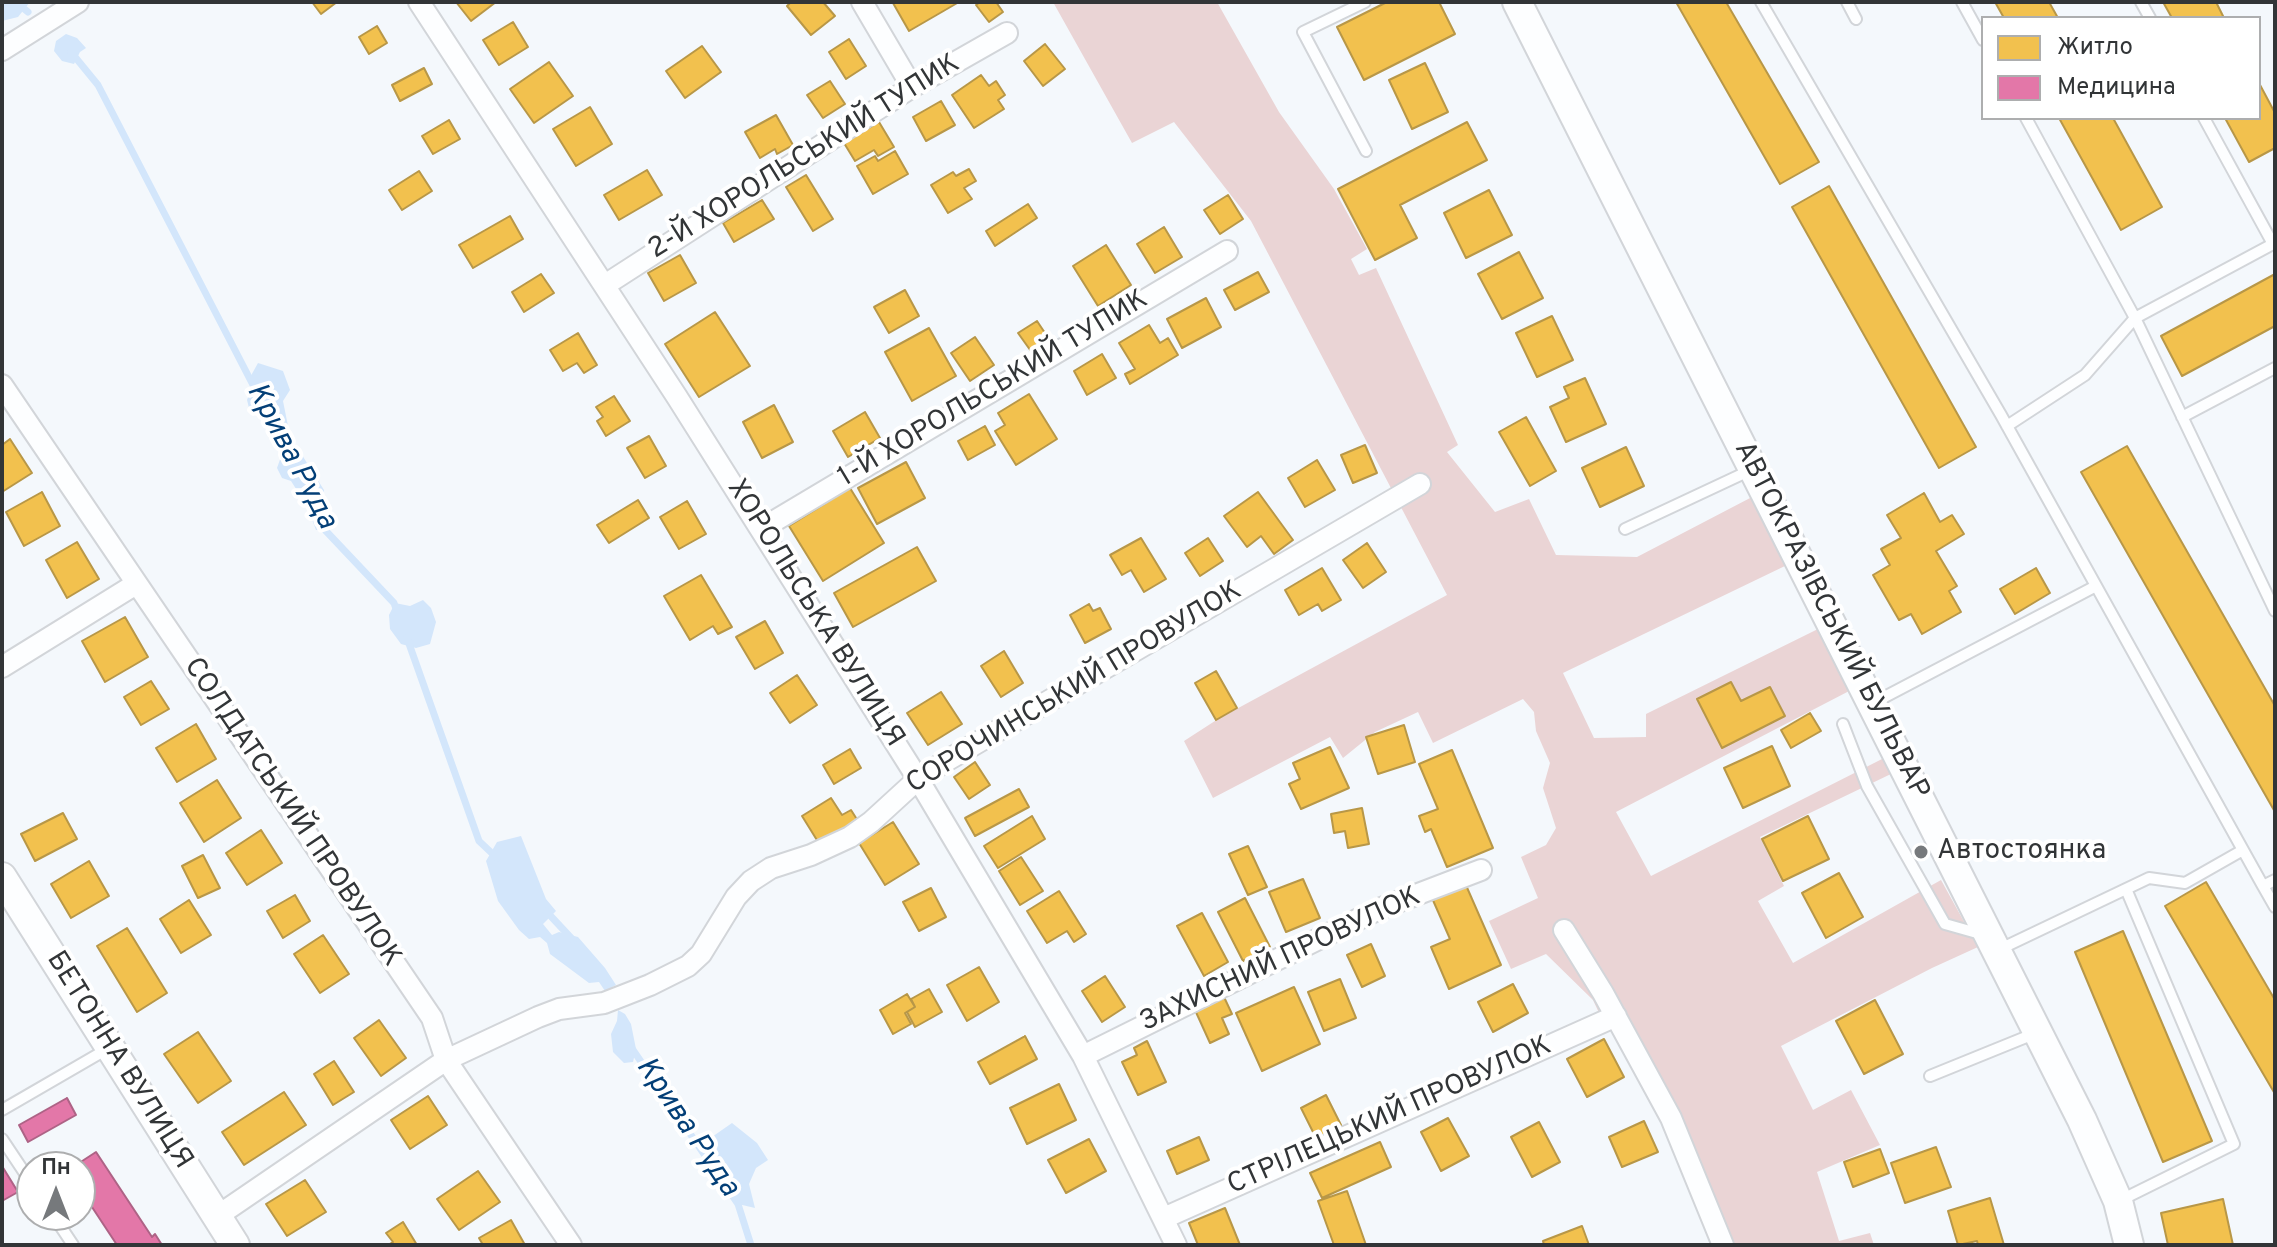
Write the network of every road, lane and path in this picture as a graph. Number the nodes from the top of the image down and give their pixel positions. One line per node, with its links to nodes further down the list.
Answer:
1 (78, 2): 12 (street)
2 (419, 2): 19 (street, ХОРОЛЬСЬКА ВУЛИЦЯ)
3 (862, 2): 13 (street)
4 (1365, 2): 16 (lane)
5 (1517, 2): 25 (street, АВТОКРАЗІВСЬКИЙ БУЛЬВАР)
6 (1761, 2): 24 (lane)
7 (1847, 2): 9 (lane)
8 (1962, 2): 11 (lane)
9 (1856, 19)
10 (1007, 33): 13 (street, 2-Й ХОРОЛЬСЬКИЙ ТУПИК)
11 (1981, 36)
12 (2, 50)
13 (912, 87): 19 (street, 2-Й ХОРОЛЬСЬКИЙ ТУПИК)
14 (2027, 120): 20 (lane)
15 (2205, 120): 17 (lane)
16 (1366, 151)
17 (2274, 244): 20 (lane)
18 (1227, 251): 27 (street, 1-Й ХОРОЛЬСЬКИЙ ТУПИК)
19 (605, 285): 27 (street, ХОРОЛЬСЬКА ВУЛИЦЯ)
20 (2135, 318): 23 (lane); 24 (lane)
21 (2275, 368): 23 (lane)
22 (2, 385): 29 (street, СОЛДАТСЬКИЙ ПРОВУЛОК)
23 (2182, 417): 31 (lane)
24 (2007, 426): 30 (lane)
25 (1753, 469): 28 (lane); 33 (street, АВТОКРАЗІВСЬКИЙ БУЛЬВАР)
26 (1420, 484): 35 (street, СОРОЧИНСЬКИЙ ПРОВУЛОК)
27 (761, 529): 35 (street, ХОРОЛЬСЬКА ВУЛИЦЯ)
28 (1625, 529)
29 (136, 584): 32 (street); 49 (street, СОЛДАТСЬКИЙ ПРОВУЛОК)
30 (2096, 586): 33 (lane); 36 (lane)
31 (2275, 611)
32 (2, 667)
33 (1872, 704): 44 (street, АВТОКРАЗІВСЬКИЙ БУЛЬВАР)
34 (1843, 724): 44 (lane)
35 (918, 779): 48 (street, ХОРОЛЬСЬКА ВУЛИЦЯ); 49 (street, СОРОЧИНСЬКИЙ ПРОВУЛОК)
36 (2243, 850): 40 (lane); 41 (lane)
37 (1481, 870): 48 (street, ЗАХИСНИЙ ПРОВУЛОК)
38 (2, 877): 47 (street, БЕТОННА ВУЛИЦЯ)
39 (2275, 880): 40 (lane)
40 (2263, 886): 42 (lane)
41 (2126, 889): 44 (lane); 54 (lane)
42 (2275, 907)
43 (1564, 930): 45 (street)
44 (1992, 944): 46 (street, АВТОКРАЗІВСЬКИЙ БУЛЬВАР)
45 (1616, 1016): 56 (street, СТРІЛЕЦЬКИЙ ПРОВУЛОК); 60 (street)
46 (2038, 1033): 50 (lane); 54 (street, АВТОКРАЗІВСЬКИЙ БУЛЬВАР)
47 (110, 1047): 51 (lane); 55 (street, БЕТОННА ВУЛИЦЯ)
48 (1083, 1056): 56 (street, ХОРОЛЬСЬКА ВУЛИЦЯ)
49 (446, 1060): 55 (street, СОРОЧИНСЬКИЙ ПРОВУЛОК); 58 (street, СОЛДАТСЬКИЙ ПРОВУЛОК)
50 (1930, 1076)
51 (2, 1110)
52 (2, 1139): 53 (lane)
53 (16, 1160)
54 (2118, 1201): 61 (street, АВТОКРАЗІВСЬКИЙ БУЛЬВАР)
55 (216, 1217): 57 (street, БЕТОННА ВУЛИЦЯ)
56 (1164, 1218): 59 (street, ХОРОЛЬСЬКА ВУЛИЦЯ)
57 (235, 1245)
58 (571, 1245)
59 (1176, 1245)
60 (1723, 1245)
61 (2129, 1245)

